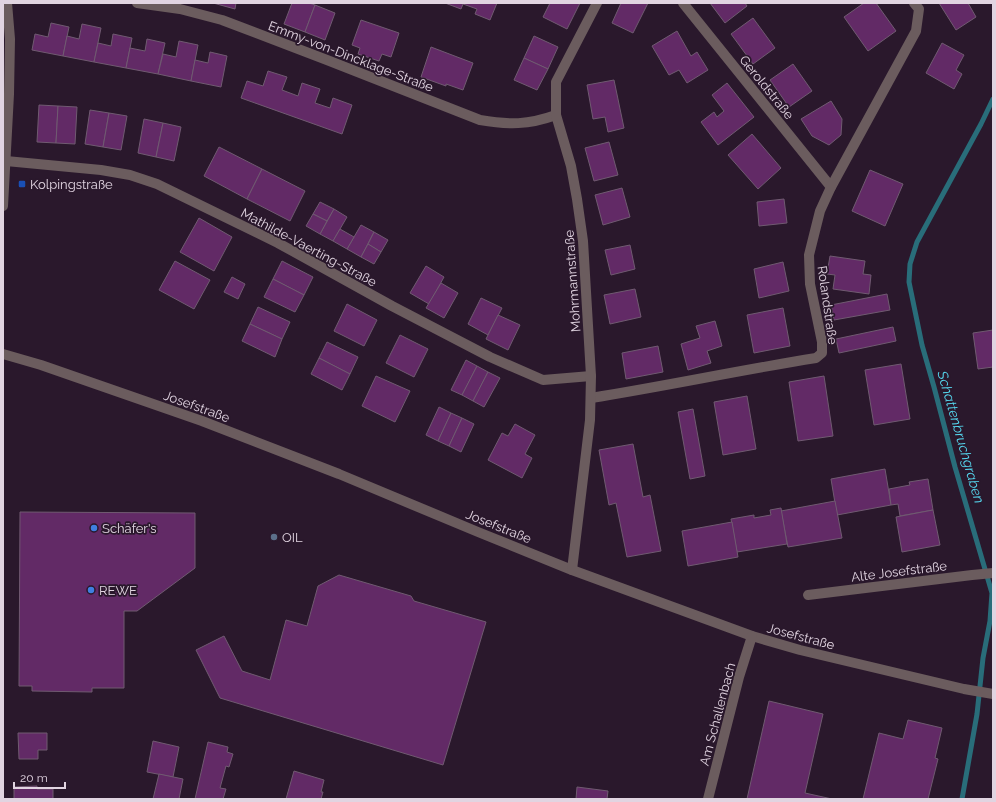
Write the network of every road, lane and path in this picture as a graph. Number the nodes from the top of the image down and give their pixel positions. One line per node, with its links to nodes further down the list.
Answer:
1 (7, 3): 6 (street)
2 (137, 3): 7 (street, Emmy-von-Dincklage-Straße)
3 (597, 3): 7 (street, Mohrmannstraße)
4 (683, 3): 9 (street, Geroldstraße)
5 (914, 3): 9 (street, Rolandstraße)
6 (6, 93): 8 (street)
7 (556, 115): 12 (street, Mohrmannstraße)
8 (6, 161): 10 (street); 12 (street, Mathilde-Vaerting-Straße)
9 (832, 186): 13 (street, Rolandstraße)
10 (3, 206)
11 (3, 354): 14 (street, Josefstraße)
12 (591, 376): 13 (street, Mohrmannstraße)
13 (591, 398): 14 (street, Mohrmannstraße)
14 (572, 570): 17 (street, Josefstraße)
15 (993, 573): 16 (street, Alte Josefstraße)
16 (808, 595)
17 (752, 636): 18 (street, Josefstraße); 19 (street, Am Schallenbach)
18 (992, 694)
19 (708, 799)

